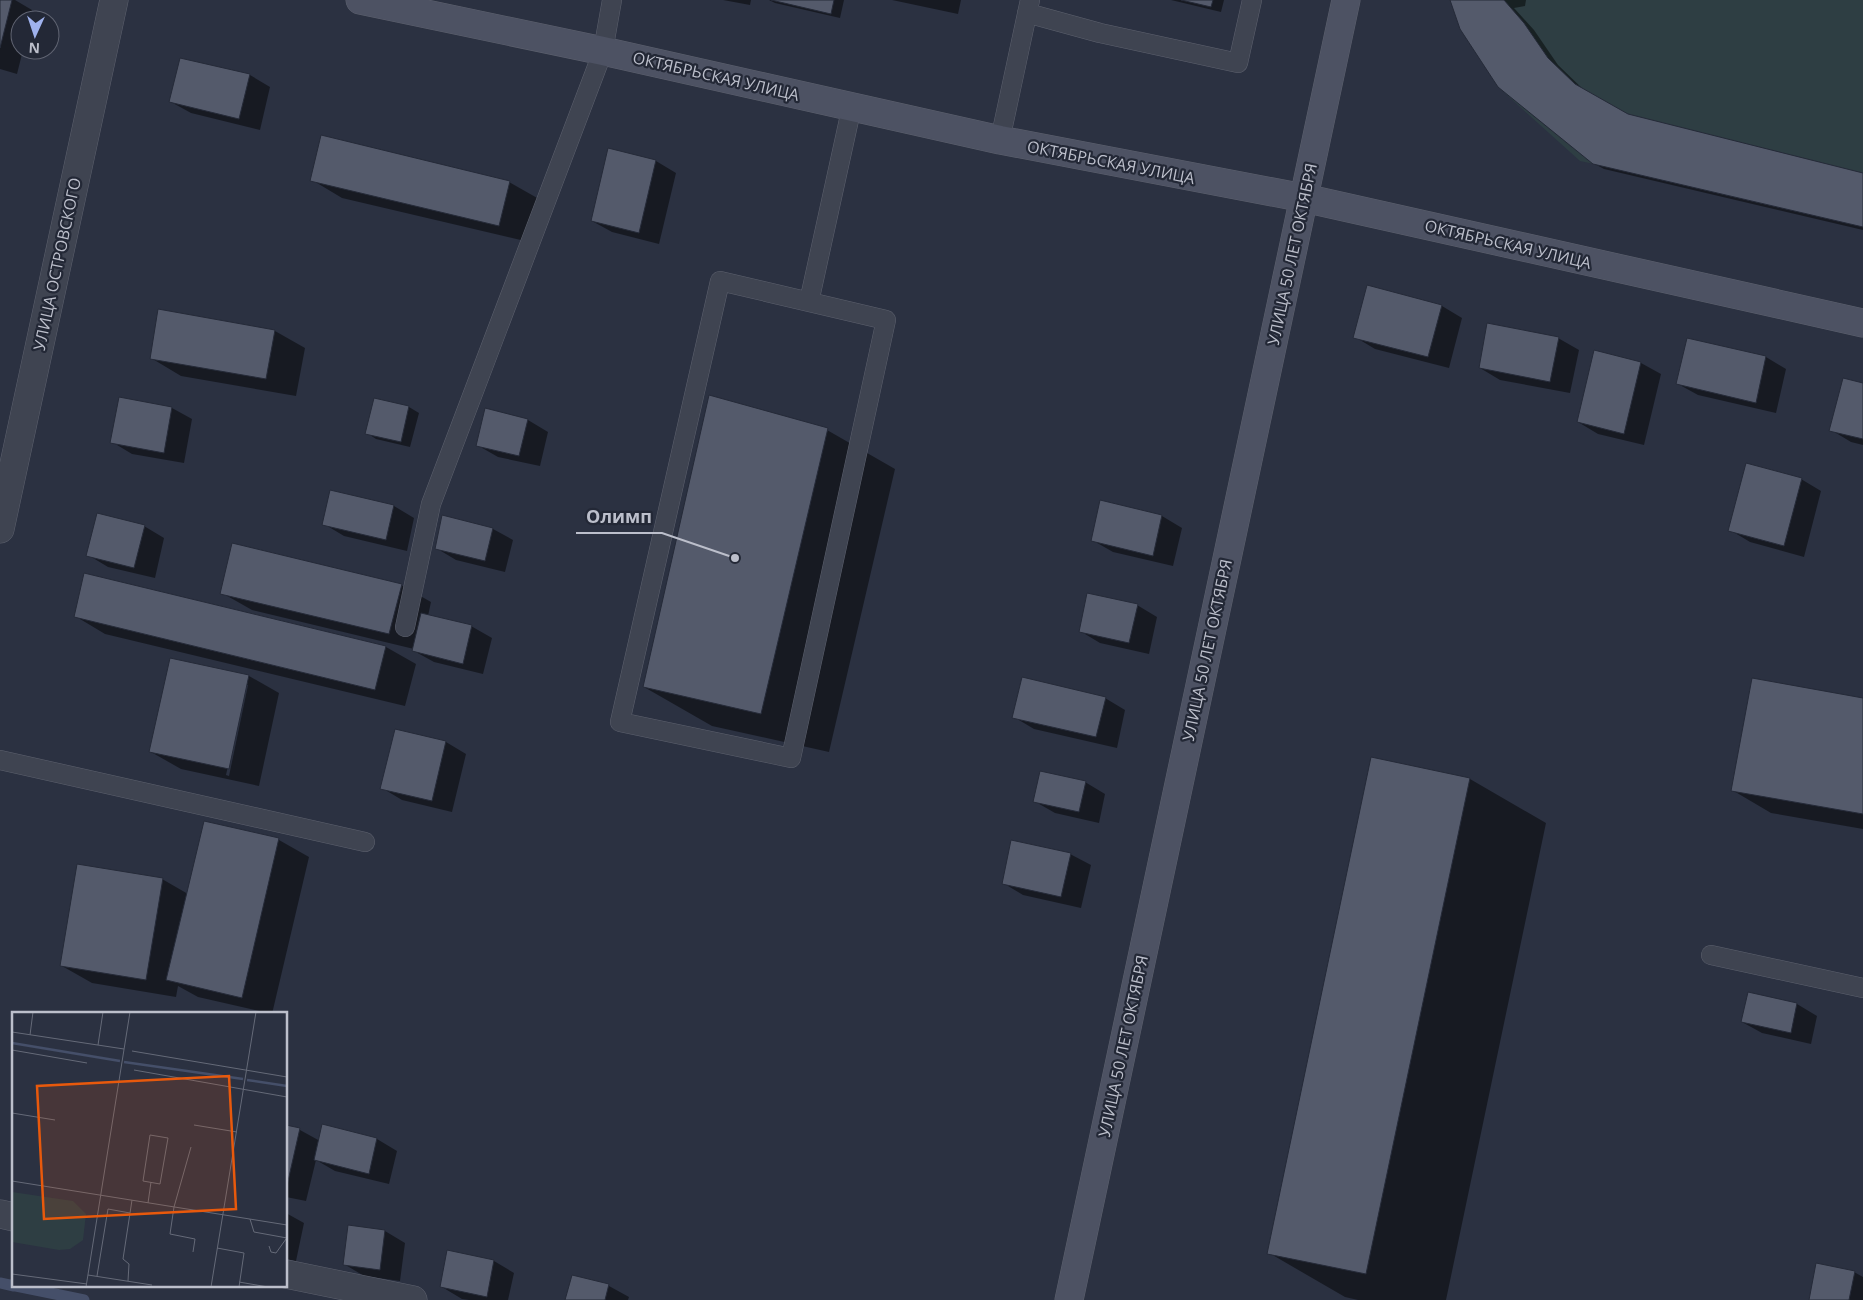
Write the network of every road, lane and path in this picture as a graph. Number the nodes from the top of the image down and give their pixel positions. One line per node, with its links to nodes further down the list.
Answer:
1 (114, 0): 13 (street, УЛИЦА ОСТРОВСКОГО)
2 (360, 0): 7 (main road, ОКТЯБРЬСКАЯ УЛИЦА)
3 (612, 0): 7 (lane)
4 (1252, 0): 6 (lane)
5 (1346, 0): 10 (main road, УЛИЦА 50 ЛЕТ ОКТЯБРЯ)
6 (1028, 7): 9 (lane)
7 (603, 50): 8 (main road, ОКТЯБРЬСКАЯ УЛИЦА); 14 (lane)
8 (852, 106): 9 (main road, ОКТЯБРЬСКАЯ УЛИЦА); 11 (lane)
9 (1000, 140): 10 (main road, ОКТЯБРЬСКАЯ УЛИЦА)
10 (1304, 198): 12 (main road, ОКТЯБРЬСКАЯ УЛИЦА); 21 (main road, УЛИЦА 50 ЛЕТ ОКТЯБРЯ)
11 (809, 302): 11 (lane)
12 (1863, 322)
13 (0, 529)
14 (405, 627)
15 (0, 760): 16 (lane)
16 (365, 842)
17 (1712, 955): 18 (lane)
18 (1863, 988)
19 (288, 1274): 20 (street)
20 (413, 1300)
21 (1069, 1300)

